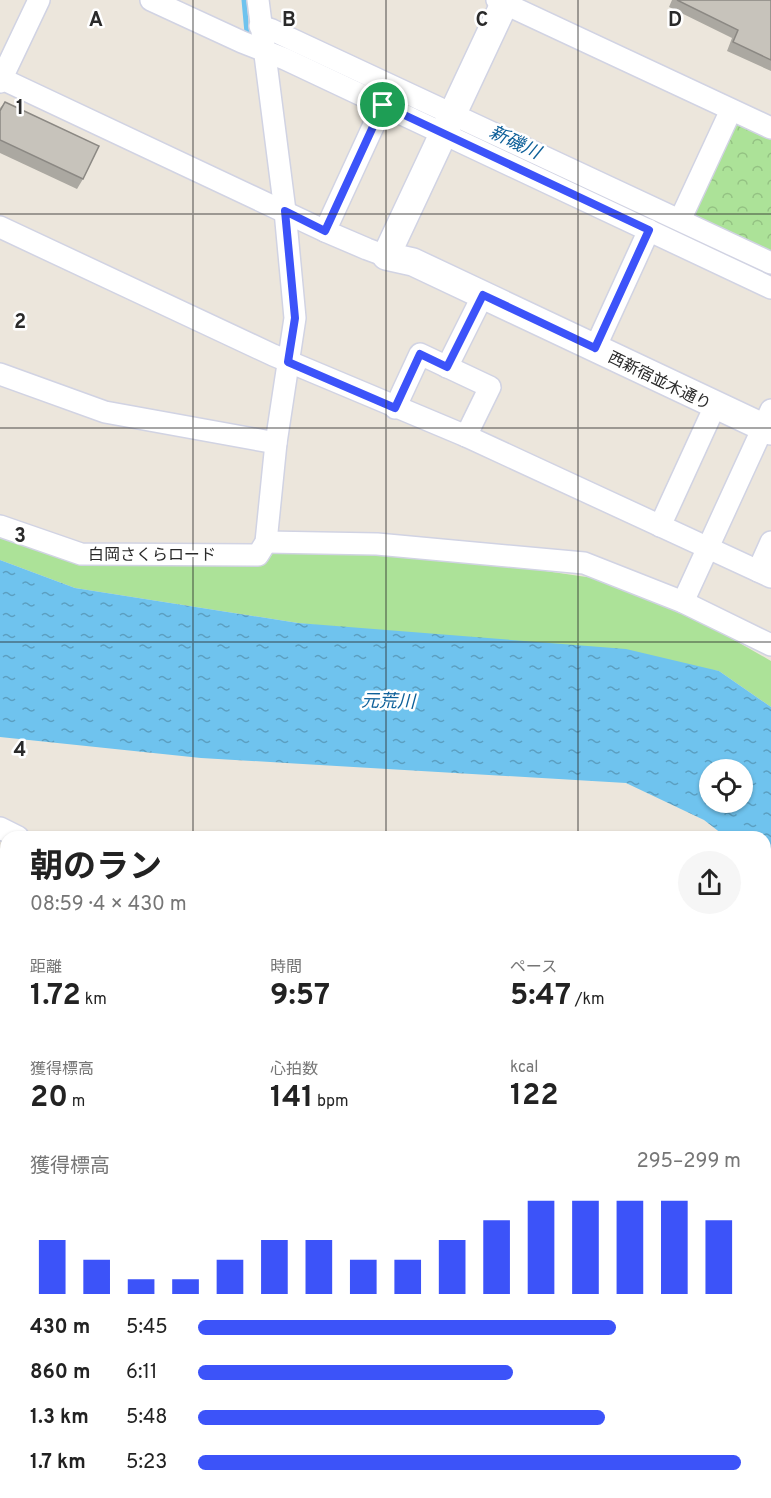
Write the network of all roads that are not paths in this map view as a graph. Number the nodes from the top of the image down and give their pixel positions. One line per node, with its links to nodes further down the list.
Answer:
1 (39, 0): 7 (street)
2 (151, 0): 6 (street)
3 (258, 0): 5 (street)
4 (502, 1): 9 (street); 10 (street)
5 (260, 26): 6 (street); 10 (street)
6 (264, 51): 8 (street); 12 (street)
7 (0, 80): 12 (street)
8 (383, 105): 10 (street); 16 (street)
9 (731, 110): 11 (street); 13 (street)
10 (448, 124): 13 (street); 15 (street); 17 (street)
11 (771, 128)
12 (285, 211): 16 (street); 22 (street)
13 (680, 220): 18 (street)
14 (0, 227): 22 (street)
15 (649, 230): 19 (street); 21 (street)
16 (325, 231): 17 (street)
17 (386, 256): 20 (street, 西新宿並木通り)
18 (771, 263)
19 (771, 288)
20 (483, 295): 21 (street, 西新宿並木通り); 23 (street)
21 (595, 348): 25 (street, 西新宿並木通り)
22 (288, 362): 26 (street); 29 (street)
23 (447, 367): 26 (street); 28 (street)
24 (0, 374): 29 (street)
25 (715, 406): 27 (street, 西新宿並木通り); 31 (street)
26 (395, 408): 28 (street)
27 (768, 423): 34 (street)
28 (466, 436): 31 (street)
29 (276, 443): 32 (street)
30 (0, 526): 32 (street, 白岡さくらロード)
31 (660, 526): 34 (street)
32 (266, 542): 36 (street)
33 (771, 542): 35 (street)
34 (707, 546): 35 (street); 36 (street)
35 (765, 574)
36 (683, 602): 37 (street)
37 (771, 645)

